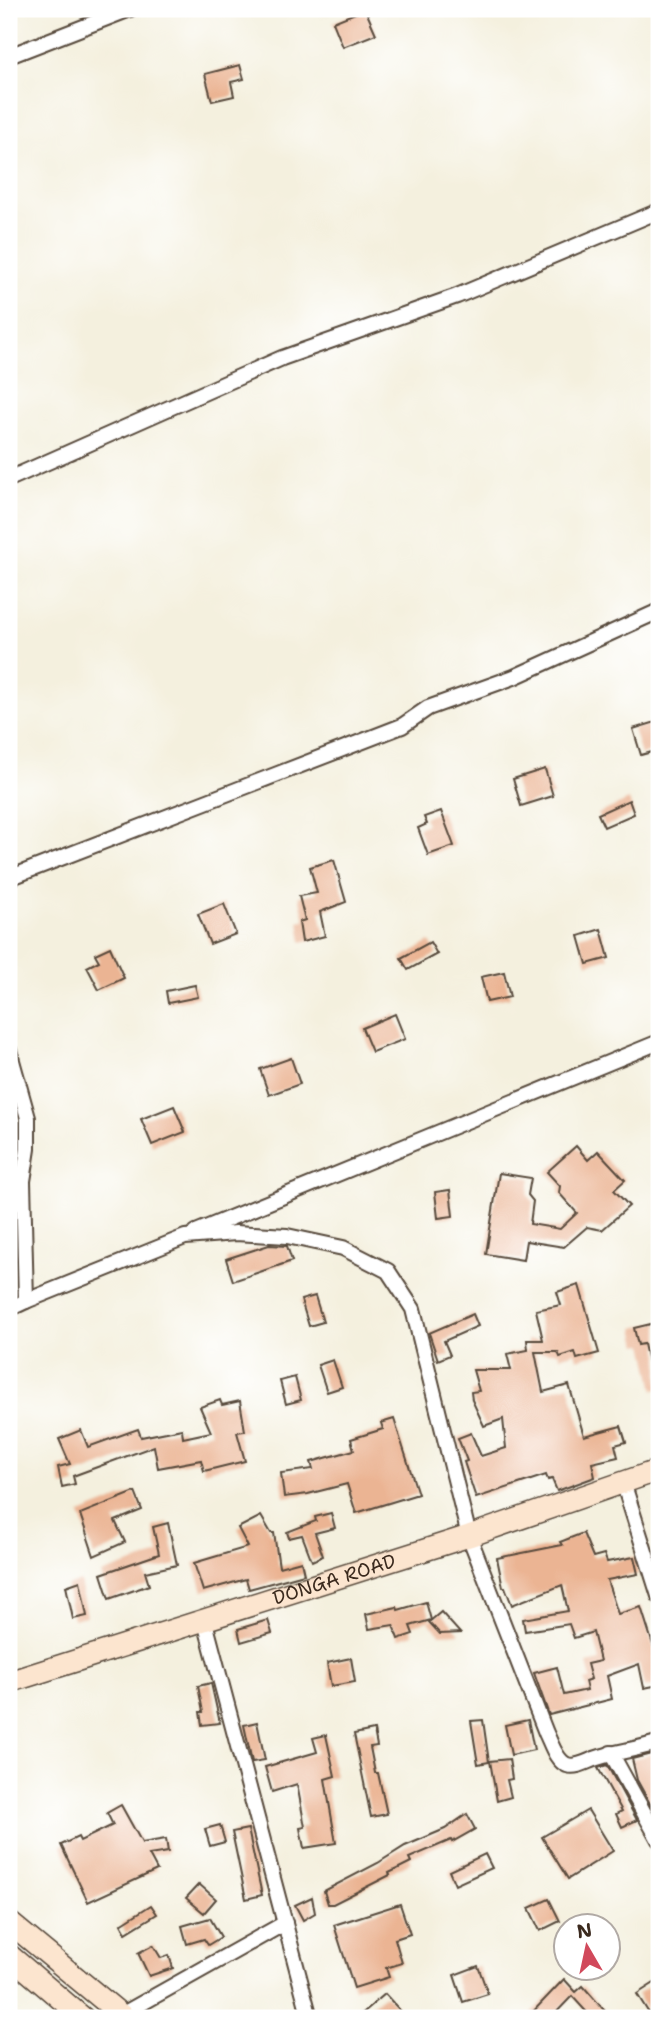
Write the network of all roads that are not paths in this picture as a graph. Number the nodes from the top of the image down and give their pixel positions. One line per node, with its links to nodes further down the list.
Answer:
1 (130, 9): 2 (street)
2 (9, 56)
3 (659, 211): 4 (street)
4 (9, 479)
5 (659, 611): 6 (street)
6 (9, 878)
7 (659, 1042): 9 (street)
8 (9, 1050): 10 (street)
9 (185, 1237): 10 (street); 14 (street)
10 (26, 1301): 11 (street)
11 (9, 1309)
12 (659, 1470): 13 (street, DONGA ROAD)
13 (623, 1482): 14 (street, DONGA ROAD); 15 (street)
14 (469, 1536): 16 (street, DONGA ROAD); 19 (street)
15 (659, 1596)
16 (204, 1618): 17 (street, DONGA ROAD); 22 (street)
17 (9, 1682)
18 (659, 1742): 19 (street)
19 (611, 1753): 20 (street)
20 (659, 1840)
21 (9, 1922): 24 (street)
22 (285, 1923): 24 (street); 26 (street)
23 (9, 1955): 25 (street)
24 (123, 2016)
25 (83, 2018)
26 (310, 2018)

